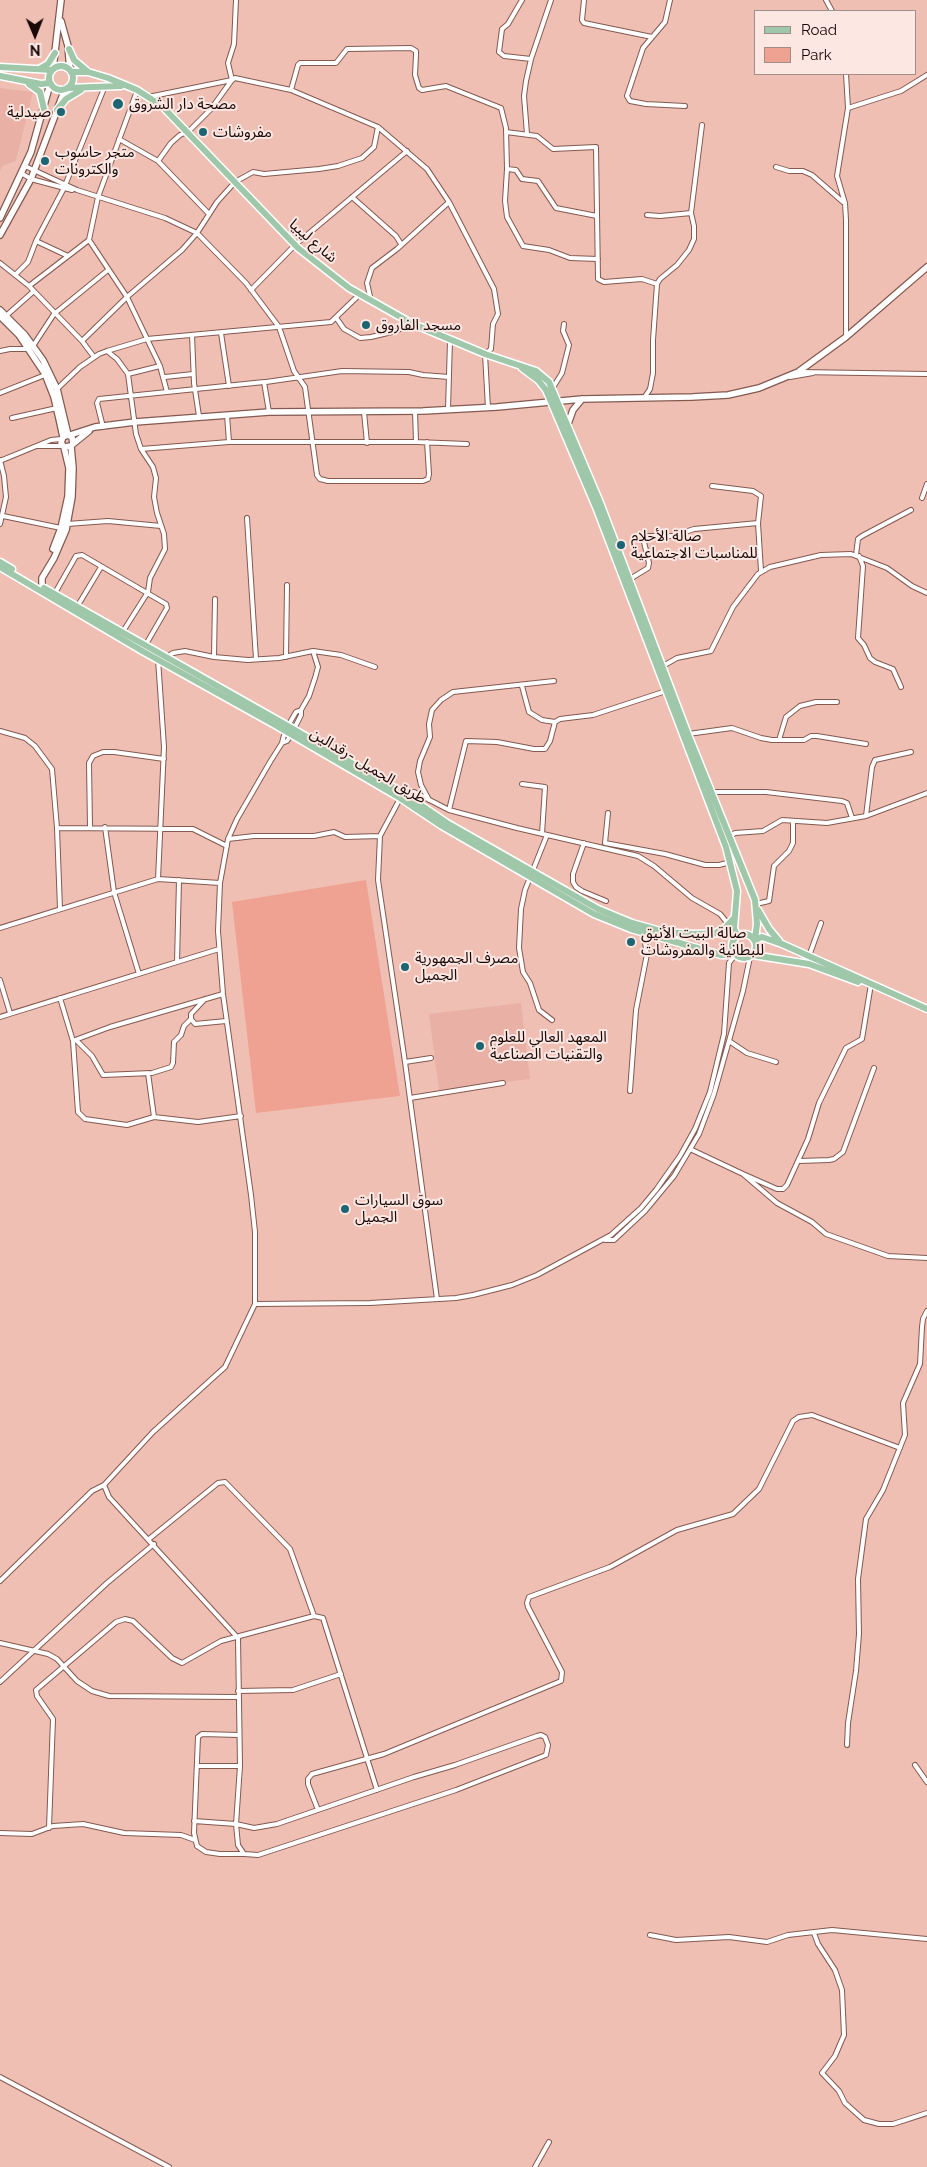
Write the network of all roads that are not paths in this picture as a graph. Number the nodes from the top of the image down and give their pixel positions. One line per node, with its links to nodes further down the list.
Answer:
1 (61, 0): 7 (street)
2 (236, 0): 21 (street)
3 (522, 0): 11 (street)
4 (551, 0): 11 (street)
5 (584, 0): 8 (street)
6 (670, 0): 8 (street)
7 (60, 20): 9 (street); 10 (street)
8 (652, 37): 30 (street)
9 (69, 49): 15 (street); 16 (main road)
10 (55, 53): 13 (main road); 14 (street)
11 (530, 59): 38 (street)
12 (0, 67): 13 (main road)
13 (36, 69): 14 (main road)
14 (53, 70): 15 (main road); 22 (main road)
15 (70, 72): 16 (main road); 26 (main road)
16 (88, 72): 24 (main road, شارع ليبيا)
17 (846, 75): 31 (street)
18 (927, 75): 31 (street)
19 (0, 76): 20 (main road)
20 (19, 80): 22 (main road); 32 (main road)
21 (232, 80): 28 (street); 29 (street); 36 (street)
22 (50, 83): 26 (main road); 32 (street)
23 (105, 86): 24 (main road); 25 (main road); 49 (street)
24 (125, 86): 27 (main road, شارع ليبيا)
25 (89, 87): 26 (main road); 33 (main road)
26 (66, 88): 33 (street)
27 (137, 90): 29 (main road, شارع ليبيا); 39 (street)
28 (292, 90): 35 (street); 37 (street)
29 (148, 97): 36 (main road, شارع ليبيا)
30 (685, 106)
31 (848, 108): 53 (street)
32 (44, 109): 42 (street)
33 (57, 110): 45 (street)
34 (702, 125): 54 (street)
35 (378, 127): 40 (street); 48 (street)
36 (189, 132): 41 (street); 48 (main road, شارع ليبيا)
37 (506, 132): 38 (street); 44 (street)
38 (527, 134): 57 (street)
39 (119, 139): 41 (street); 50 (street)
40 (407, 151): 51 (street); 52 (street)
41 (158, 161): 55 (street)
42 (24, 166): 45 (street); 46 (street)
43 (776, 167): 53 (street)
44 (507, 169): 57 (street); 66 (street)
45 (34, 170): 47 (street); 49 (street)
46 (21, 173): 47 (street); 58 (street)
47 (30, 179): 49 (street); 60 (street)
48 (235, 182): 55 (street); 64 (main road, شارع ليبيا)
49 (65, 187): 50 (street); 62 (street)
50 (98, 196): 59 (street); 61 (street)
51 (352, 197): 63 (street); 64 (street)
52 (449, 202): 63 (street); 94 (street)
53 (844, 203): 87 (street)
54 (691, 213): 56 (street); 71 (street)
55 (209, 214): 59 (street)
56 (647, 215)
57 (597, 216): 66 (street)
58 (0, 218)
59 (197, 233): 73 (street); 76 (street)
60 (0, 235)
61 (89, 240): 65 (street); 69 (street)
62 (36, 241): 65 (street); 70 (street)
63 (401, 244): 77 (street)
64 (295, 245): 73 (street); 75 (main road, شارع ليبيا)
65 (68, 256): 72 (street)
66 (598, 259): 71 (street)
67 (0, 263): 70 (street)
68 (927, 267): 87 (street)
69 (108, 270): 76 (street); 79 (street)
70 (16, 274): 72 (street)
71 (657, 284): 116 (street)
72 (29, 286): 74 (street)
73 (251, 290): 84 (street)
74 (34, 292): 79 (street); 80 (street)
75 (360, 294): 77 (main road, شارع ليبيا); 81 (street)
76 (127, 297): 88 (street); 90 (street)
77 (371, 301): 82 (main road, شارع ليبيا)
78 (0, 310): 80 (street)
79 (54, 314): 90 (street); 91 (street)
80 (3, 316): 91 (street)
81 (337, 319): 82 (street); 84 (street)
82 (411, 323): 89 (main road, شارع ليبيا)
83 (564, 324): 111 (street)
84 (279, 327): 85 (street); 104 (street)
85 (221, 333): 86 (street); 109 (street)
86 (192, 335): 88 (street); 101 (street)
87 (846, 337): 98 (street)
88 (147, 340): 93 (street); 97 (street)
89 (450, 340): 94 (main road, شارع ليبيا); 106 (street)
90 (82, 341): 95 (street)
91 (31, 347): 92 (street); 103 (street); 110 (street)
92 (0, 351)
93 (107, 351): 95 (street); 100 (street)
94 (485, 354): 96 (main road, شارع ليبيا); 120 (street)
95 (94, 357): 110 (street)
96 (519, 365): 111 (main road); 118 (main road)
97 (160, 366): 100 (street); 105 (street)
98 (798, 372): 99 (street); 107 (street)
99 (815, 372): 102 (street); 107 (street)
100 (128, 374): 115 (street)
101 (193, 374): 105 (street); 112 (street)
102 (927, 374)
103 (45, 375): 114 (street); 119 (street)
104 (297, 376): 106 (street); 108 (street); 124 (street)
105 (165, 377): 113 (street)
106 (449, 377): 121 (street)
107 (785, 378): 116 (street)
108 (264, 382): 109 (street); 123 (street)
109 (229, 386): 112 (street)
110 (57, 389): 133 (street)
111 (552, 389): 118 (main road)
112 (195, 390): 113 (street); 127 (street)
113 (167, 392): 115 (street)
114 (0, 393)
115 (132, 397): 129 (street); 132 (street)
116 (644, 398): 117 (street)
117 (582, 399): 118 (street); 130 (street)
118 (554, 402): 120 (street); 130 (main road); 180 (main road)
119 (57, 408): 128 (street); 133 (street)
120 (488, 408): 121 (street)
121 (448, 409): 122 (street)
122 (415, 411): 125 (street); 137 (street)
123 (269, 412): 124 (street); 126 (street)
124 (309, 412): 125 (street); 135 (street)
125 (364, 412): 136 (street)
126 (227, 415): 127 (street); 134 (street)
127 (199, 416): 129 (street)
128 (12, 418)
129 (135, 422): 132 (street); 141 (street)
130 (568, 424): 159 (main road)
131 (95, 427): 132 (street); 133 (street); 140 (street)
132 (103, 427)
133 (65, 440): 140 (street); 140 (street); 142 (street); 153 (street)
134 (229, 442): 135 (street); 141 (street)
135 (312, 442): 136 (street); 138 (street)
136 (367, 442): 137 (street)
137 (416, 442): 138 (street)
138 (427, 442): 139 (street)
139 (466, 444)
140 (72, 445): 151 (street)
141 (141, 449): 152 (street)
142 (0, 461): 147 (street)
143 (927, 484): 145 (street)
144 (712, 486): 149 (street)
145 (922, 498)
146 (911, 510): 154 (street)
147 (2, 517): 150 (street); 153 (street)
148 (247, 518): 174 (street)
149 (758, 523): 158 (street); 159 (street)
150 (0, 524)
151 (67, 524): 152 (street); 162 (street)
152 (161, 526): 163 (street)
153 (62, 528): 160 (street)
154 (858, 555): 158 (street); 164 (street); 179 (street)
155 (0, 562): 160 (main road, طريق الجميل -رقدالين)
156 (101, 566): 163 (street); 165 (street); 167 (street)
157 (0, 567): 160 (main road, طريق الجميل -رقدالين)
158 (761, 571): 175 (street)
159 (630, 579): 175 (main road)
160 (35, 585): 162 (main road, طريق الجميل -رقدالين); 173 (main road, طريق الجميل -رقدالين)
161 (287, 585): 172 (street)
162 (42, 587): 165 (main road, طريق الجميل -رقدالين)
163 (148, 592): 168 (street); 169 (street)
164 (927, 593)
165 (55, 594): 167 (main road, طريق الجميل -رقدالين)
166 (215, 599): 171 (street)
167 (77, 607): 168 (main road, طريق الجميل -رقدالين)
168 (122, 633): 169 (main road, طريق الجميل -رقدالين)
169 (145, 646): 173 (main road, طريق الجميل -رقدالين)
170 (313, 651): 172 (street); 176 (street); 183 (street)
171 (214, 657): 173 (street); 174 (street)
172 (286, 657): 174 (street)
173 (162, 659): 183 (main road, طريق الجميل -رقدالين); 189 (street)
174 (256, 659)
175 (663, 666): 185 (main road)
176 (375, 667)
177 (554, 681): 178 (street)
178 (522, 686): 182 (street); 194 (street)
179 (901, 687)
180 (666, 691): 182 (street); 211 (main road)
181 (837, 702): 186 (street)
182 (555, 722): 195 (street)
183 (290, 731): 193 (main road, طريق الجميل -رقدالين); 207 (street)
184 (0, 732): 203 (street)
185 (688, 734): 186 (street); 191 (main road)
186 (779, 740): 187 (street)
187 (866, 744)
188 (911, 752): 197 (street)
189 (164, 759): 200 (street); 202 (street)
190 (522, 784): 204 (street)
191 (710, 792): 198 (street); 206 (main road)
192 (927, 793): 197 (street)
193 (401, 796): 194 (street); 205 (street); 213 (main road, طريق الجميل -رقدالين)
194 (428, 800): 195 (street)
195 (450, 810): 204 (street)
196 (608, 813): 209 (street)
197 (866, 816): 198 (street)
198 (852, 818): 199 (street)
199 (793, 821): 206 (street); 219 (street)
200 (90, 827): 201 (street); 203 (street)
201 (104, 827): 202 (street); 217 (street)
202 (160, 827): 210 (street); 214 (street)
203 (58, 828): 220 (street)
204 (545, 835): 208 (street); 213 (street)
205 (380, 836): 207 (street); 250 (street)
206 (728, 838): 211 (main road)
207 (228, 839): 210 (street)
208 (584, 843): 209 (street); 218 (street)
209 (605, 845): 212 (street); 223 (street)
210 (227, 846): 216 (street)
211 (729, 846): 212 (main road); 219 (main road)
212 (730, 862): 221 (main road)
213 (532, 875): 225 (main road, طريق الجميل -رقدالين); 226 (main road, طريق الجميل -رقدالين); 245 (street)
214 (158, 879): 215 (street); 217 (street)
215 (179, 880): 216 (street); 234 (street)
216 (220, 883): 230 (street)
217 (114, 892): 220 (street); 235 (street)
218 (606, 901)
219 (755, 902): 228 (main road); 229 (main road)
220 (60, 909): 224 (street)
221 (736, 912): 223 (main road); 227 (main road)
222 (821, 923): 233 (street)
223 (729, 925): 226 (main road)
224 (0, 928)
225 (643, 932): 231 (main road, طريق الجميل -رقدالين); 255 (street)
226 (712, 933): 227 (main road, طريق الجميل -رقدالين)
227 (736, 936): 228 (main road); 231 (main road)
228 (755, 939): 229 (main road); 232 (main road)
229 (782, 944): 233 (main road)
230 (219, 949): 234 (street); 238 (street)
231 (735, 954): 232 (main road); 256 (street)
232 (751, 956): 237 (main road); 248 (street)
233 (809, 956): 237 (main road)
234 (177, 962): 235 (street)
235 (139, 974): 239 (street)
236 (0, 980): 242 (street)
237 (872, 986): 241 (main road); 261 (street)
238 (222, 994): 240 (street); 246 (street)
239 (60, 998): 242 (street); 247 (street)
240 (206, 999): 244 (street); 247 (street)
241 (927, 1009)
242 (10, 1013): 243 (street)
243 (0, 1017)
244 (191, 1018): 246 (street); 253 (street)
245 (552, 1020)
246 (226, 1021): 258 (street)
247 (74, 1040): 253 (street); 259 (street)
248 (729, 1041): 251 (street); 256 (street)
249 (431, 1058): 250 (street)
250 (405, 1062): 257 (street)
251 (776, 1062)
252 (874, 1068): 261 (street)
253 (148, 1073): 259 (street)
254 (503, 1084): 257 (street)
255 (630, 1091)
256 (712, 1093): 260 (street); 263 (street)
257 (410, 1098): 265 (street)
258 (241, 1116): 259 (street); 266 (street)
259 (154, 1117)
260 (690, 1149): 262 (street); 263 (street)
261 (799, 1161): 262 (street)
262 (743, 1174): 264 (street)
263 (603, 1240): 265 (street)
264 (927, 1258)
265 (436, 1299): 266 (street)
266 (255, 1304): 273 (street)
267 (927, 1311): 268 (street)
268 (921, 1332): 269 (street); 270 (street)
269 (927, 1332)
270 (920, 1364): 271 (street); 272 (street)
271 (927, 1364)
272 (900, 1448): 287 (street); 288 (street)
273 (104, 1485): 274 (street); 276 (street)
274 (149, 1539): 275 (street); 277 (street)
275 (154, 1544): 278 (street); 280 (street)
276 (0, 1581)
277 (314, 1616): 278 (street); 282 (street)
278 (238, 1638): 281 (street); 284 (street)
279 (0, 1643): 280 (street)
280 (35, 1649): 281 (street); 283 (street)
281 (64, 1666): 285 (street); 297 (street)
282 (341, 1674): 284 (street); 288 (street)
283 (0, 1682)
284 (238, 1691): 285 (street)
285 (238, 1697): 286 (street)
286 (239, 1735): 290 (street); 291 (street)
287 (847, 1745)
288 (366, 1760): 293 (street); 294 (street)
289 (915, 1765): 292 (street)
290 (198, 1766): 291 (street); 295 (street)
291 (240, 1766): 296 (street)
292 (927, 1782)
293 (377, 1790): 294 (street); 300 (street)
294 (318, 1810): 296 (street)
295 (194, 1821): 296 (street); 299 (street)
296 (236, 1824): 300 (street)
297 (49, 1828): 298 (street); 299 (street)
298 (0, 1833)
299 (195, 1840): 300 (street)
300 (244, 1854)
301 (814, 1933): 302 (street); 303 (street); 305 (street)
302 (650, 1935)
303 (927, 1939)
304 (0, 2077): 307 (street)
305 (927, 2114)
306 (549, 2142): 308 (street)
307 (169, 2167)
308 (535, 2167)

